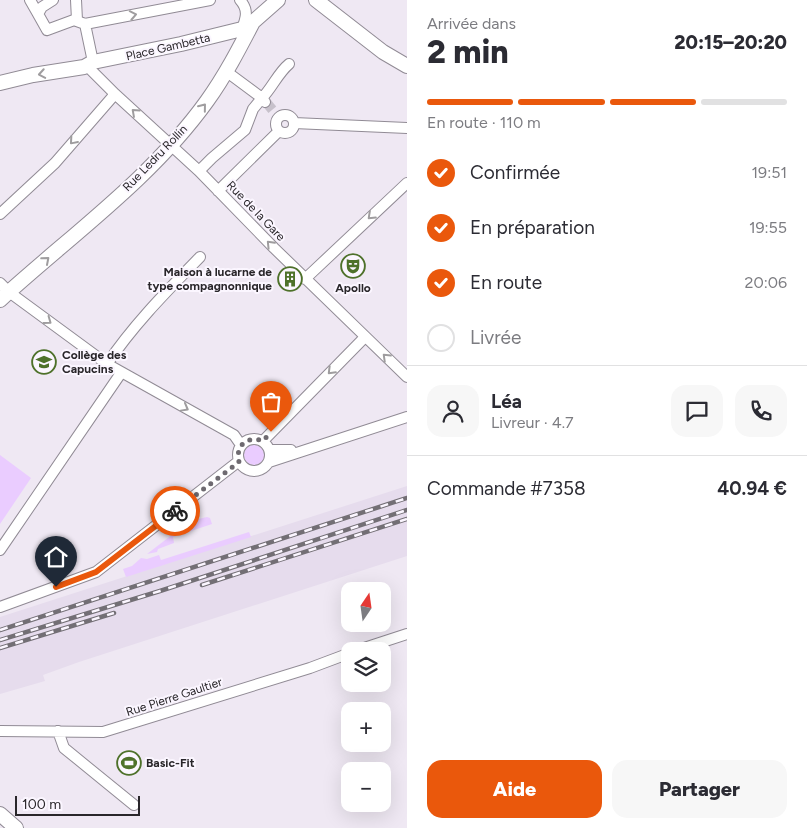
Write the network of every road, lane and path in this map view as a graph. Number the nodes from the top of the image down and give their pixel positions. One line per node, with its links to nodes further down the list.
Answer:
1 (30, 0): 8 (street)
2 (53, 0): 8 (street)
3 (210, 0): 9 (street, one-way to 3)
4 (240, 0): 11 (street)
5 (278, 0): 11 (main road, Place Gambetta)
6 (316, 0): 10 (main road)
7 (330, 0): 10 (main road)
8 (38, 14): 9 (street)
9 (79, 14): 13 (street)
10 (339, 18): 12 (main road)
11 (247, 26): 13 (main road, Place Gambetta); 16 (main road, Rue Ledru Rollin)
12 (394, 59): 15 (main road); 17 (street)
13 (89, 64): 18 (main road, Place Gambetta, one-way to 18); 19 (street, Rue de la Gare)
14 (289, 64): 20 (street)
15 (407, 66)
16 (227, 72): 20 (street); 24 (main road, Rue Ledru Rollin, one-way to 16)
17 (407, 73)
18 (0, 83)
19 (114, 94): 24 (street, Rue de la Gare, one-way to 19); 28 (street, one-way to 28)
20 (264, 100): 25 (street)
21 (294, 123): 22 (street); 23 (street); 23 (street)
22 (407, 128)
23 (279, 131): 27 (street)
24 (171, 144): 25 (street, Rue de la Gare); 31 (main road, Rue Ledru Rollin, one-way to 24)
25 (200, 171): 27 (street, Rue de la Gare)
26 (407, 183): 30 (street, one-way to 30)
27 (218, 191): 30 (street, Rue de la Gare, one-way to 27)
28 (0, 214)
29 (200, 257): 33 (street)
30 (305, 278): 32 (street, Rue de la Gare)
31 (3, 292): 33 (street, one-way to 33)
32 (365, 337): 35 (street, Rue de la Gare, one-way to 32); 38 (street, one-way to 38)
33 (107, 364): 34 (street)
34 (121, 373): 39 (street, one-way to 39); 43 (street)
35 (407, 378)
36 (407, 413): 40 (street)
37 (407, 418): 42 (street)
38 (263, 441): 39 (street); 40 (street)
39 (241, 445): 41 (street)
40 (270, 450): 42 (street)
41 (239, 462): 42 (street); 44 (street)
42 (269, 462)
43 (0, 550)
44 (0, 607)
45 (407, 634): 46 (street)
46 (383, 642)
47 (341, 656): 49 (street, Rue Pierre Gaultier)
48 (0, 731): 49 (street, Rue Pierre Gaultier)
49 (58, 731): 50 (street)
50 (134, 805)
51 (0, 814): 52 (main road)
52 (16, 828)

